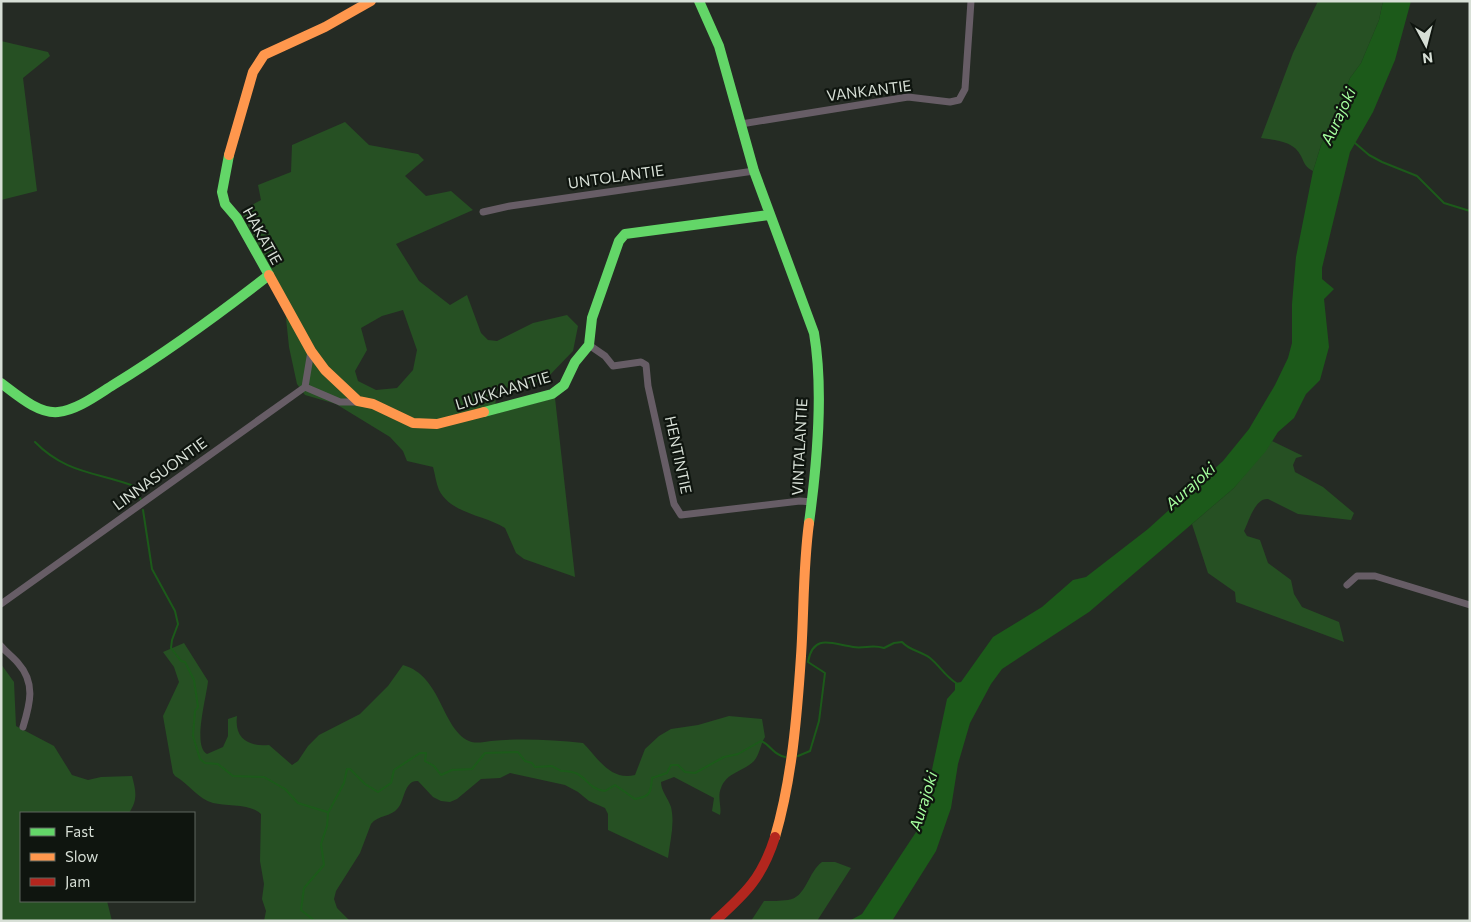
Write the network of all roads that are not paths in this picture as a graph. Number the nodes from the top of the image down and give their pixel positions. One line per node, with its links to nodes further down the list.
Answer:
1 (371, 1): 8 (street, HAKATIE)
2 (699, 1): 4 (street, VINTALANTIE)
3 (971, 1): 4 (street, VANKANTIE)
4 (741, 124): 5 (street, VINTALANTIE)
5 (754, 171): 6 (street, UNTOLANTIE); 7 (street, VINTALANTIE)
6 (483, 212)
7 (769, 215): 9 (street); 14 (street, VINTALANTIE)
8 (269, 275): 10 (street, LIUKKAANTIE); 11 (street, HAKATIE)
9 (589, 345): 13 (street, LIUKKAANTIE); 14 (street, HENTINTIE)
10 (311, 351): 12 (street); 13 (street, LIUKKAANTIE)
11 (1, 382)
12 (305, 387): 13 (street); 16 (street, LINNASUONTIE)
13 (363, 402)
14 (812, 502): 20 (street, VINTALANTIE)
15 (1347, 585): 17 (street)
16 (1, 604)
17 (1470, 605)
18 (1, 646): 19 (street)
19 (23, 728)
20 (715, 921)

